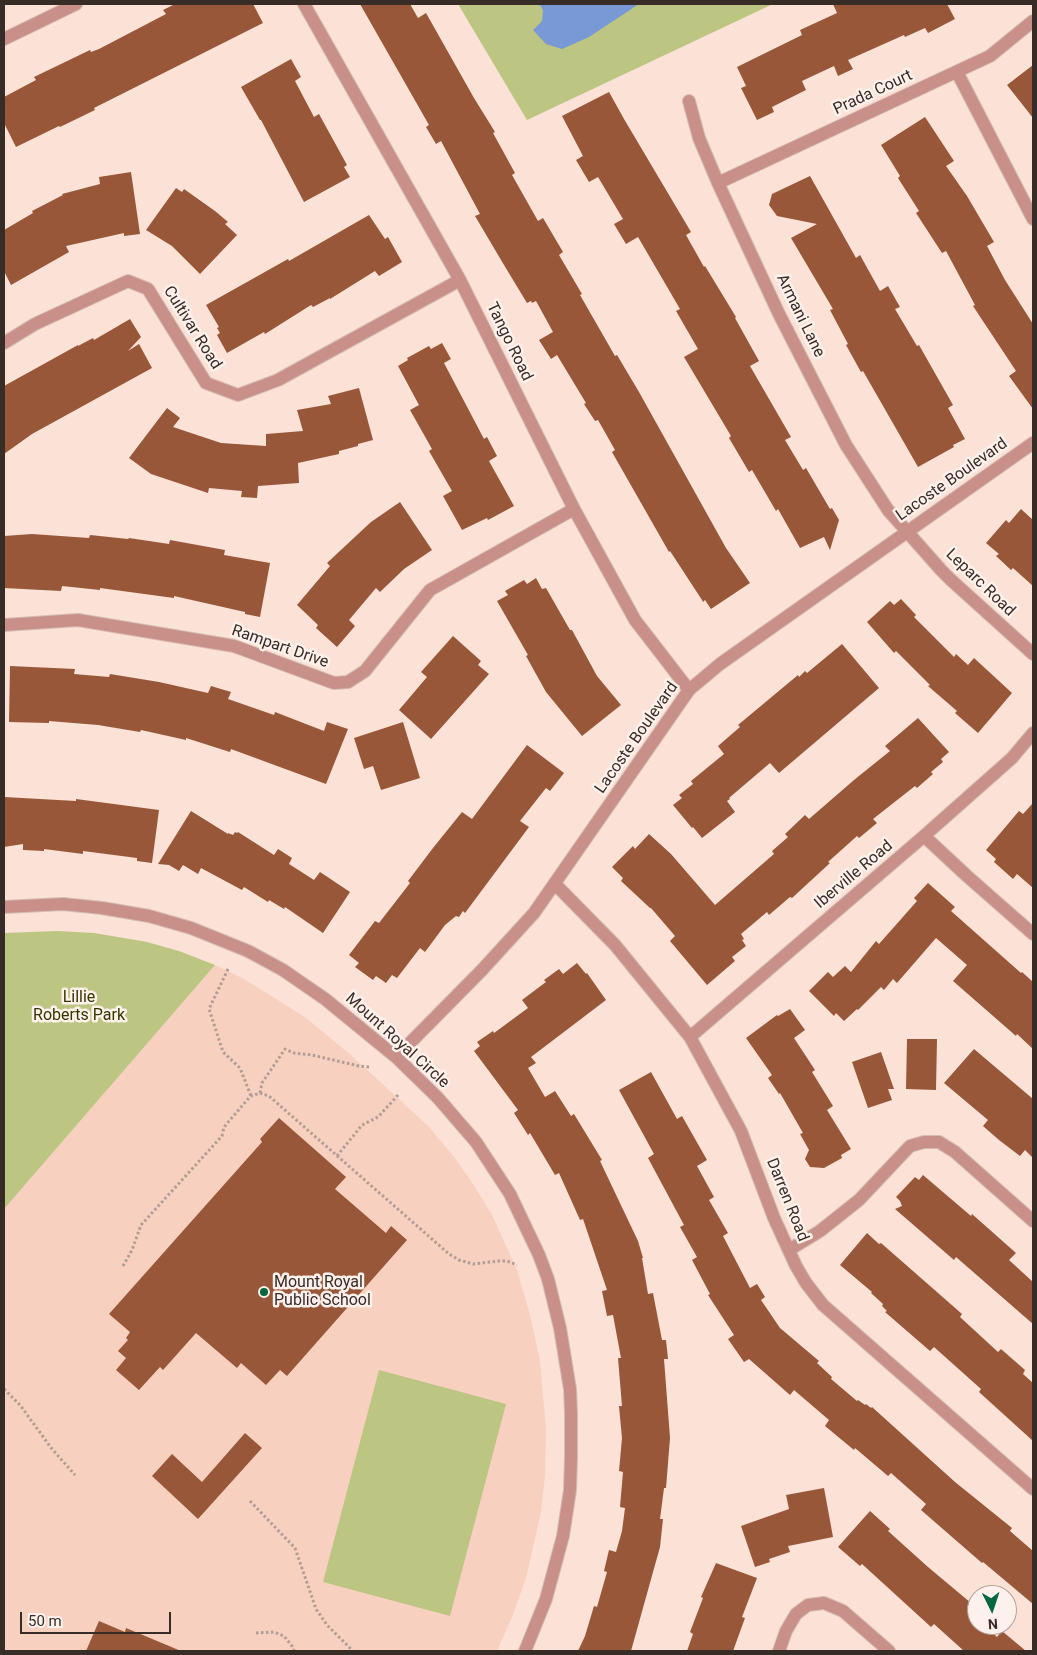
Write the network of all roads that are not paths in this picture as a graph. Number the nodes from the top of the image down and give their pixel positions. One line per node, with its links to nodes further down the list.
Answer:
1 (76, 4): 4 (street)
2 (304, 4): 9 (street, Tango Road)
3 (1033, 21): 5 (street, Prada Court)
4 (4, 39)
5 (957, 72): 7 (street, Prada Court); 8 (street)
6 (689, 101): 7 (street, Armani Lane)
7 (718, 183): 13 (street, Armani Lane)
8 (1033, 219)
9 (460, 280): 10 (street, Cultivar Road); 12 (street, Tango Road)
10 (4, 343)
11 (1033, 443): 13 (street, Lacoste Boulevard)
12 (574, 509): 14 (street, Rampart Drive); 16 (street, Tango Road)
13 (908, 532): 15 (street, Leparc Road); 16 (street, Lacoste Boulevard)
14 (4, 625)
15 (1033, 654)
16 (689, 690): 19 (street, Lacoste Boulevard)
17 (1033, 733): 18 (street, Iberville Road)
18 (924, 836): 21 (street); 22 (street, Iberville Road)
19 (555, 884): 22 (street, Darren Road); 23 (street, Lacoste Boulevard)
20 (4, 907): 23 (street, Mount Royal Circle)
21 (1033, 934)
22 (690, 1036): 25 (street, Darren Road)
23 (396, 1057): 27 (street, Mount Royal Circle)
24 (1033, 1221): 25 (street)
25 (789, 1250): 26 (street, Darren Road)
26 (1033, 1489)
27 (525, 1651)
28 (779, 1651): 29 (street)
29 (889, 1651)

